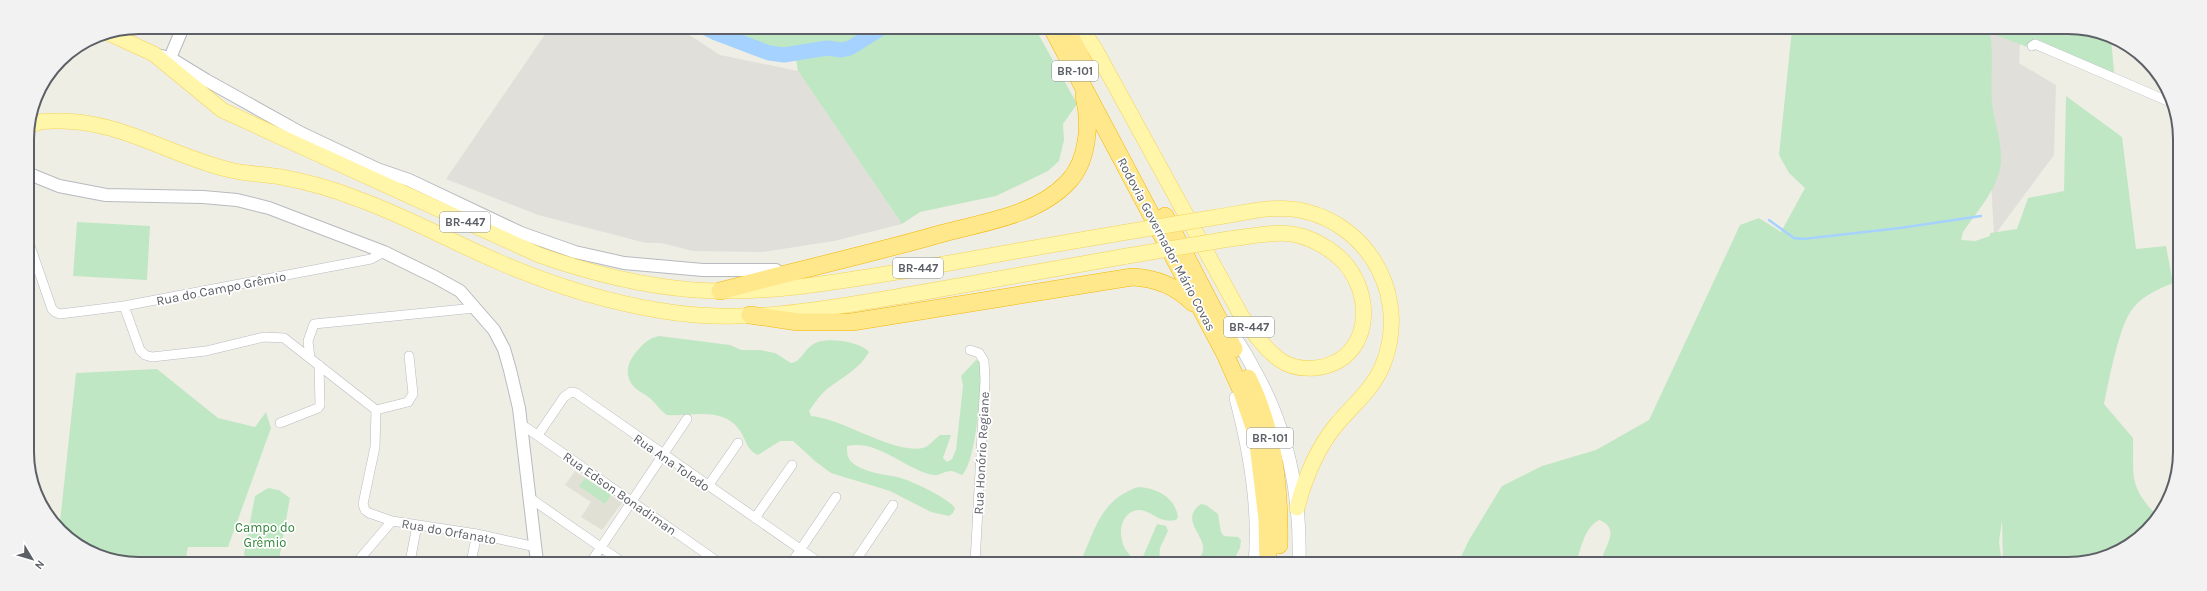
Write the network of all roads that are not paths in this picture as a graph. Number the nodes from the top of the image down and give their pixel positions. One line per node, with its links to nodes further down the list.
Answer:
1 (181, 34): 8 (street)
2 (1055, 34): 9 (highway, Rodovia Governador Mário Covas / BR-101)
3 (1069, 34): 25 (highway, Rodovia Governador Mário Covas / BR-101)
4 (1085, 34): 13 (main road, BR-447, bridge)
5 (116, 37): 7 (main road)
6 (2032, 46): 10 (street)
7 (154, 54): 8 (street); 20 (main road, BR-447)
8 (170, 58): 19 (street)
9 (1077, 75): 19 (highway); 24 (highway, Rodovia Governador Mário Covas / BR-101)
10 (2165, 100)
11 (35, 124): 23 (main road, BR-447)
12 (34, 176): 17 (street)
13 (1202, 244)
14 (1202, 244): 15 (main road, BR-447, bridge)
15 (1202, 244)
16 (1202, 244): 23 (main road, BR-447, bridge)
17 (384, 252): 21 (street, Rua do Campo Grêmio); 22 (street)
18 (34, 256): 21 (street, Rua do Campo Grêmio)
19 (823, 266): 20 (highway)
20 (720, 291): 44 (main road, BR-447, bridge)
21 (124, 306): 29 (street)
22 (475, 308): 29 (street); 34 (street)
23 (750, 315): 24 (highway)
24 (1205, 317): 27 (highway, Rodovia Governador Mário Covas / BR-101)
25 (1222, 323): 44 (main road); 65 (highway, Rodovia Governador Mário Covas / BR-101)
26 (970, 350): 62 (street, Rua Honório Regiane)
27 (1225, 354): 63 (main road); 64 (highway, Rodovia Governador Mário Covas / BR-101)
28 (409, 356): 31 (street)
29 (310, 358): 30 (street)
30 (319, 365): 31 (street); 33 (street)
31 (376, 410): 46 (street, Rua do Orfanato)
32 (687, 419): 37 (street)
33 (280, 423)
34 (521, 424): 35 (street, Rua Edson Bonadiman); 41 (street)
35 (538, 435): 37 (street, Rua Ana Toledo); 42 (street, Rua Edson Bonadiman)
36 (738, 442): 39 (street)
37 (663, 456): 39 (street, Rua Ana Toledo); 42 (street)
38 (792, 465): 45 (street)
39 (708, 486): 45 (street, Rua Ana Toledo)
40 (836, 497): 51 (street)
41 (530, 498): 49 (street); 50 (street)
42 (633, 502): 50 (street); 58 (street, Rua Edson Bonadiman)
43 (893, 505): 61 (street)
44 (1297, 508): 66 (main road)
45 (755, 518): 51 (street, Rua Ana Toledo)
46 (392, 521): 47 (street, Rua do Orfanato); 52 (street)
47 (418, 526): 48 (street, Rua do Orfanato); 53 (street)
48 (477, 534): 49 (street, Rua do Orfanato); 54 (street)
49 (536, 547): 55 (street)
50 (601, 548): 56 (street); 57 (street)
51 (800, 549): 59 (street); 60 (street, Rua Ana Toledo)
52 (361, 557)
53 (411, 557)
54 (472, 557)
55 (537, 557)
56 (595, 557)
57 (614, 557)
58 (711, 557)
59 (795, 557)
60 (812, 557)
61 (857, 557)
62 (975, 557)
63 (1255, 557)
64 (1268, 557)
65 (1278, 557)
66 (1299, 557)

